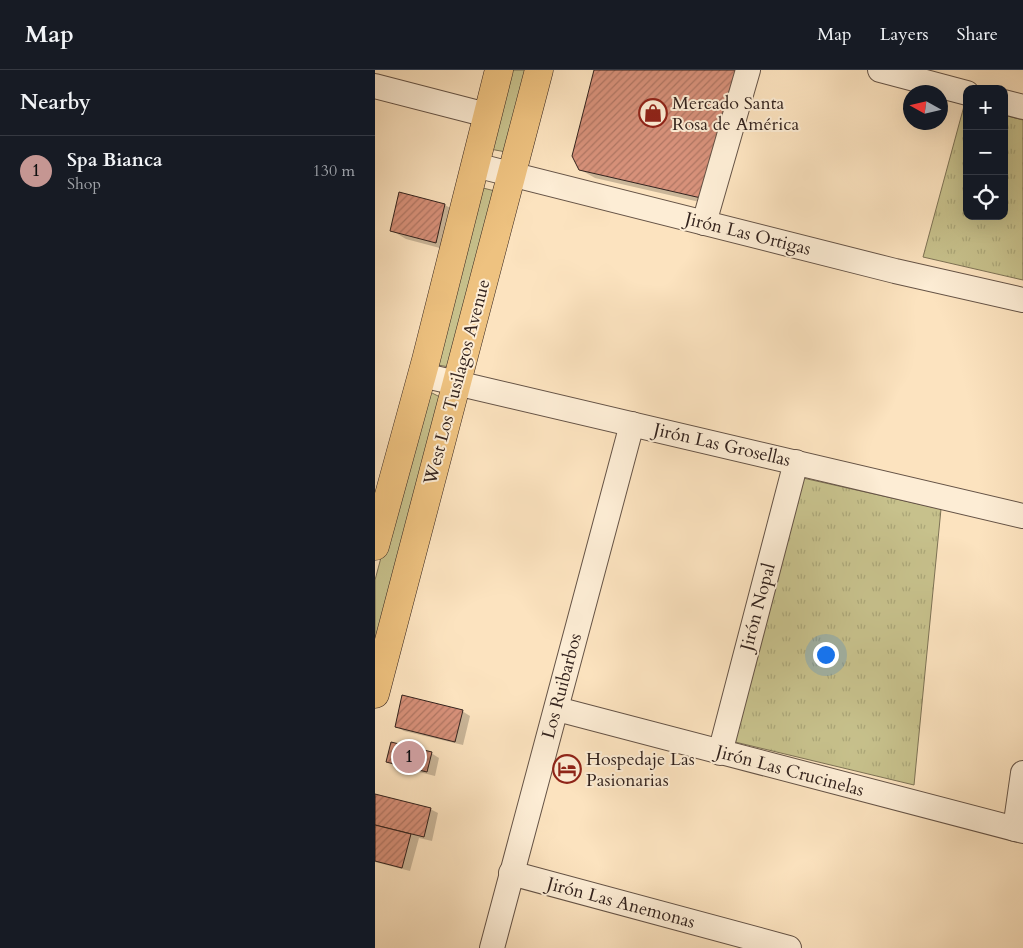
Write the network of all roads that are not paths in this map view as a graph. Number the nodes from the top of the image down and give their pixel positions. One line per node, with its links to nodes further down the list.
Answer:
1 (499, 70): 9 (main road, West Los Tusilagos Avenue)
2 (539, 70): 11 (main road, West Los Tusilagos Avenue)
3 (748, 70): 12 (street)
4 (879, 70): 6 (street)
5 (375, 86): 9 (street)
6 (963, 92)
7 (1008, 103): 8 (street)
8 (1023, 107)
9 (487, 115): 10 (main road, West Los Tusilagos Avenue)
10 (475, 165): 11 (street, Jirón Las Ortigas); 14 (main road, West Los Tusilagos Avenue)
11 (511, 174): 12 (street, Jirón Las Ortigas); 15 (main road, West Los Tusilagos Avenue)
12 (704, 223): 13 (street, Jirón Las Ortigas)
13 (1023, 300)
14 (422, 375): 15 (street, Jirón Las Grosellas); 19 (main road, West Los Tusilagos Avenue)
15 (457, 383): 16 (street, Jirón Las Grosellas); 20 (main road, West Los Tusilagos Avenue)
16 (632, 424): 17 (street, Jirón Las Grosellas); 21 (street, Los Ruibarbos)
17 (796, 462): 18 (street, Jirón Las Grosellas); 22 (street, Jirón Nopal)
18 (1023, 516)
19 (375, 546)
20 (375, 694)
21 (557, 709): 22 (street, Jirón Las Crucinelas); 25 (street, Los Ruibarbos)
22 (720, 753): 24 (street, Jirón Las Crucinelas)
23 (1023, 773): 24 (street)
24 (1019, 830)
25 (511, 873): 26 (street, Los Ruibarbos); 27 (street, Jirón Las Anemonas)
26 (492, 948)
27 (789, 948)

